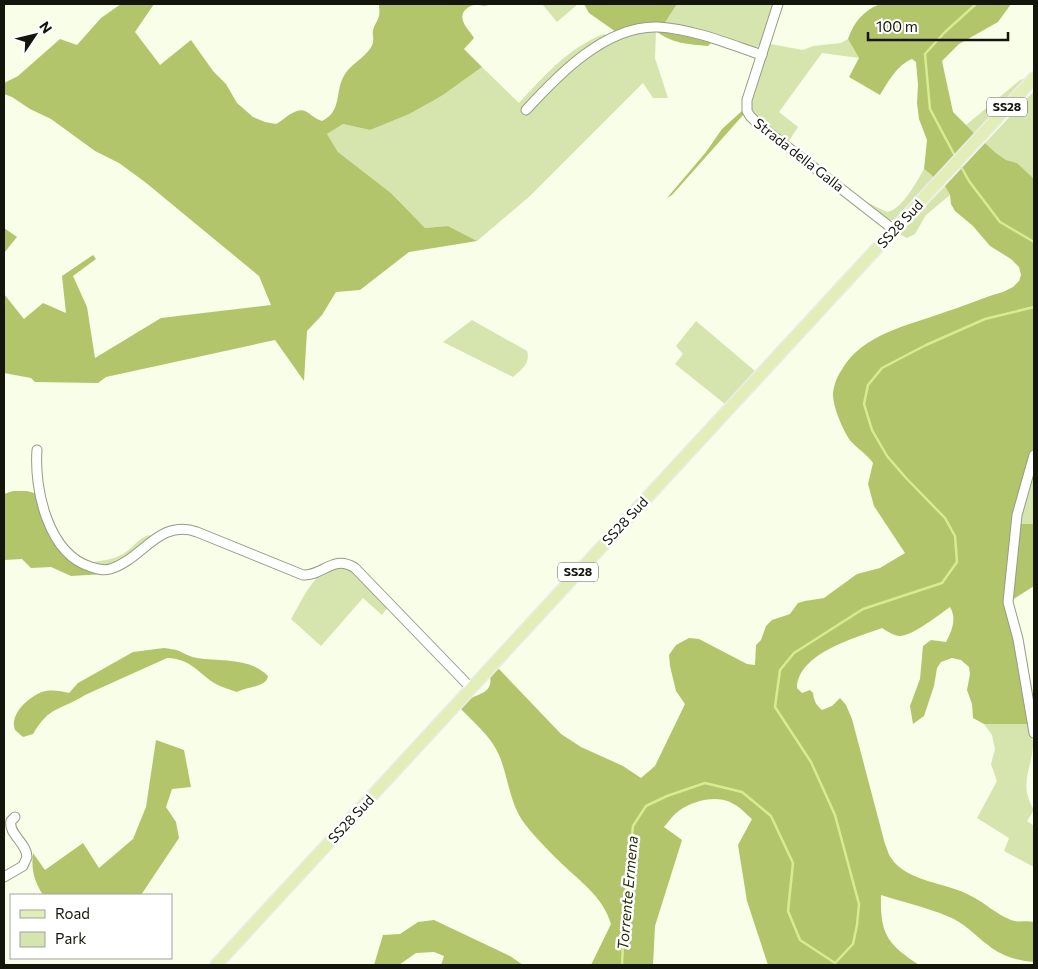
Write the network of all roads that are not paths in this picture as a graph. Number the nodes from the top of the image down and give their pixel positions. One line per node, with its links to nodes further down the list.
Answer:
1 (778, 4): 2 (street, Strada della Galla)
2 (762, 55): 4 (street); 5 (street, Strada della Galla)
3 (1034, 78): 5 (main road, SS28 Sud / SS28)
4 (526, 110)
5 (894, 230): 8 (main road, SS28 Sud / SS28)
6 (37, 450): 8 (street)
7 (1034, 455): 9 (street)
8 (471, 688): 12 (main road, SS28 Sud / SS28)
9 (1034, 733)
10 (15, 817): 11 (street)
11 (4, 877)
12 (216, 965)

